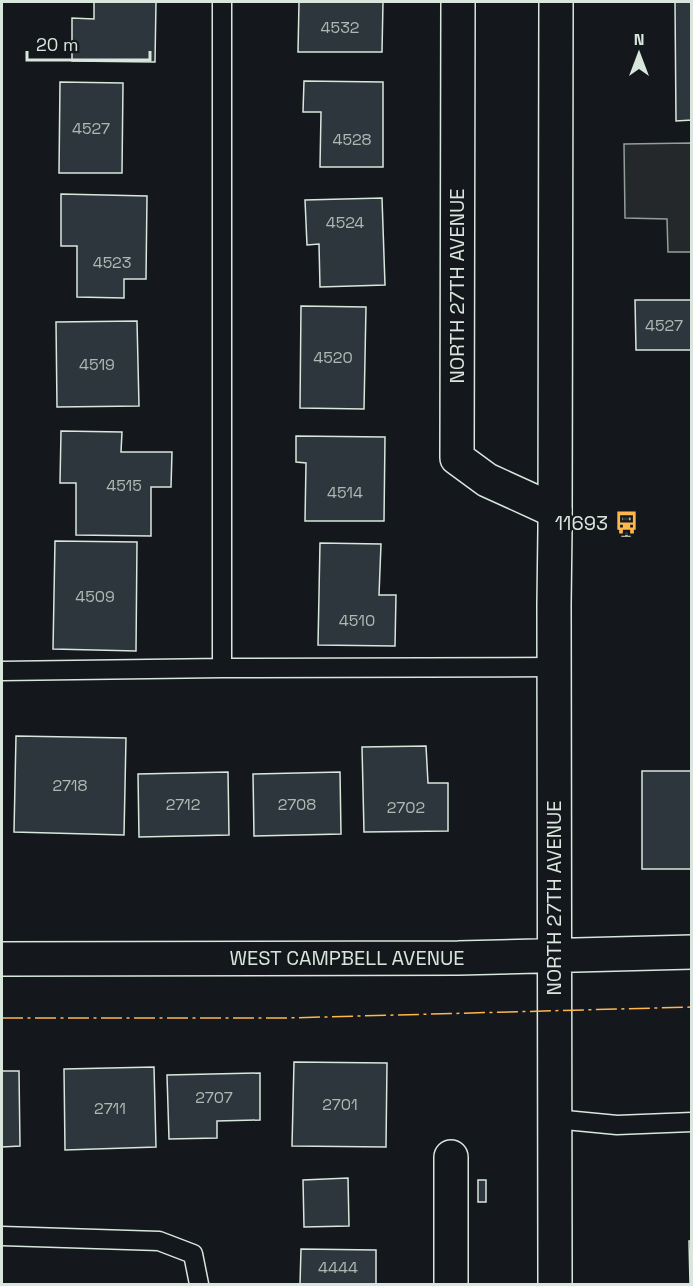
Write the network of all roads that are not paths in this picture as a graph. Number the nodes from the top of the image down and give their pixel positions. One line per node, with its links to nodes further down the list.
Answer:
1 (222, 2): 6 (lane)
2 (458, 2): 4 (street, NORTH 27TH AVENUE)
3 (556, 2): 4 (street, NORTH 27TH AVENUE)
4 (555, 511): 5 (street, NORTH 27TH AVENUE)
5 (554, 667): 6 (lane); 9 (street, NORTH 27TH AVENUE)
6 (222, 668): 7 (lane)
7 (2, 671)
8 (692, 952): 9 (street, WEST CAMPBELL AVENUE)
9 (554, 955): 10 (street, WEST CAMPBELL AVENUE); 11 (street, NORTH 27TH AVENUE)
10 (2, 959)
11 (555, 1119): 12 (lane); 17 (street, NORTH 27TH AVENUE)
12 (692, 1122)
13 (451, 1157): 16 (street)
14 (2, 1236): 15 (lane)
15 (199, 1284)
16 (451, 1284)
17 (555, 1284)

